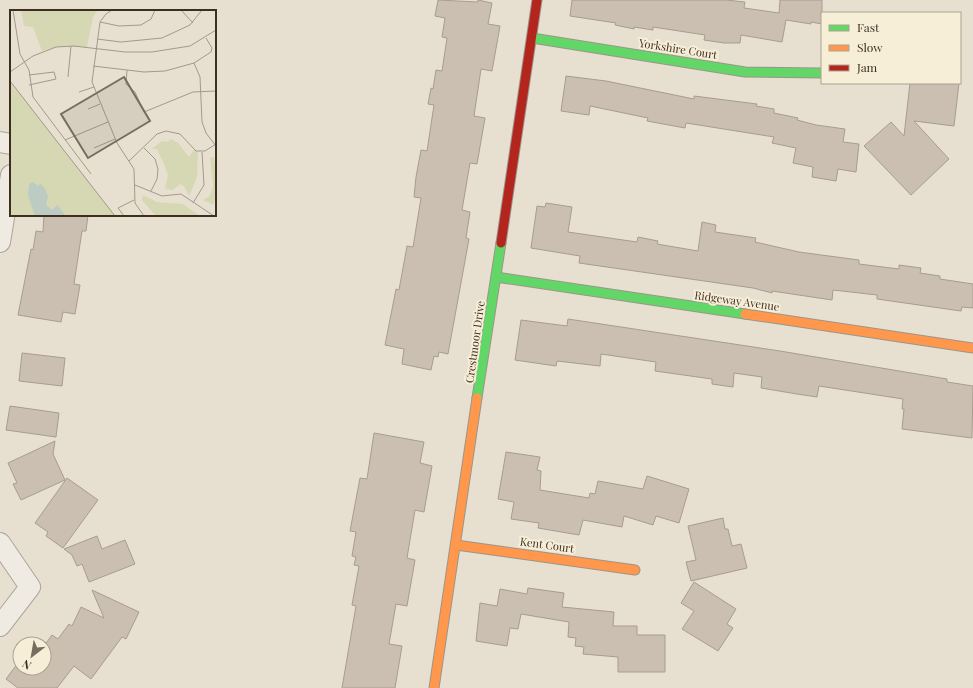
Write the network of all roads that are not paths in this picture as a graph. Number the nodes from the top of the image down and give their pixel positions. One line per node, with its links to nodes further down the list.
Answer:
1 (537, 0): 2 (street, Crestmoor Drive)
2 (532, 38): 3 (street, Yorkshire Court); 8 (street, Crestmoor Drive)
3 (821, 73)
4 (0, 142): 5 (street)
5 (10, 144)
6 (10, 181): 7 (street)
7 (0, 242)
8 (496, 277): 9 (street, Ridgeway Avenue); 11 (street, Crestmoor Drive)
9 (973, 348)
10 (0, 543): 13 (street)
11 (456, 545): 12 (street, Kent Court); 14 (street, Crestmoor Drive)
12 (635, 570)
13 (0, 626)
14 (434, 688)

